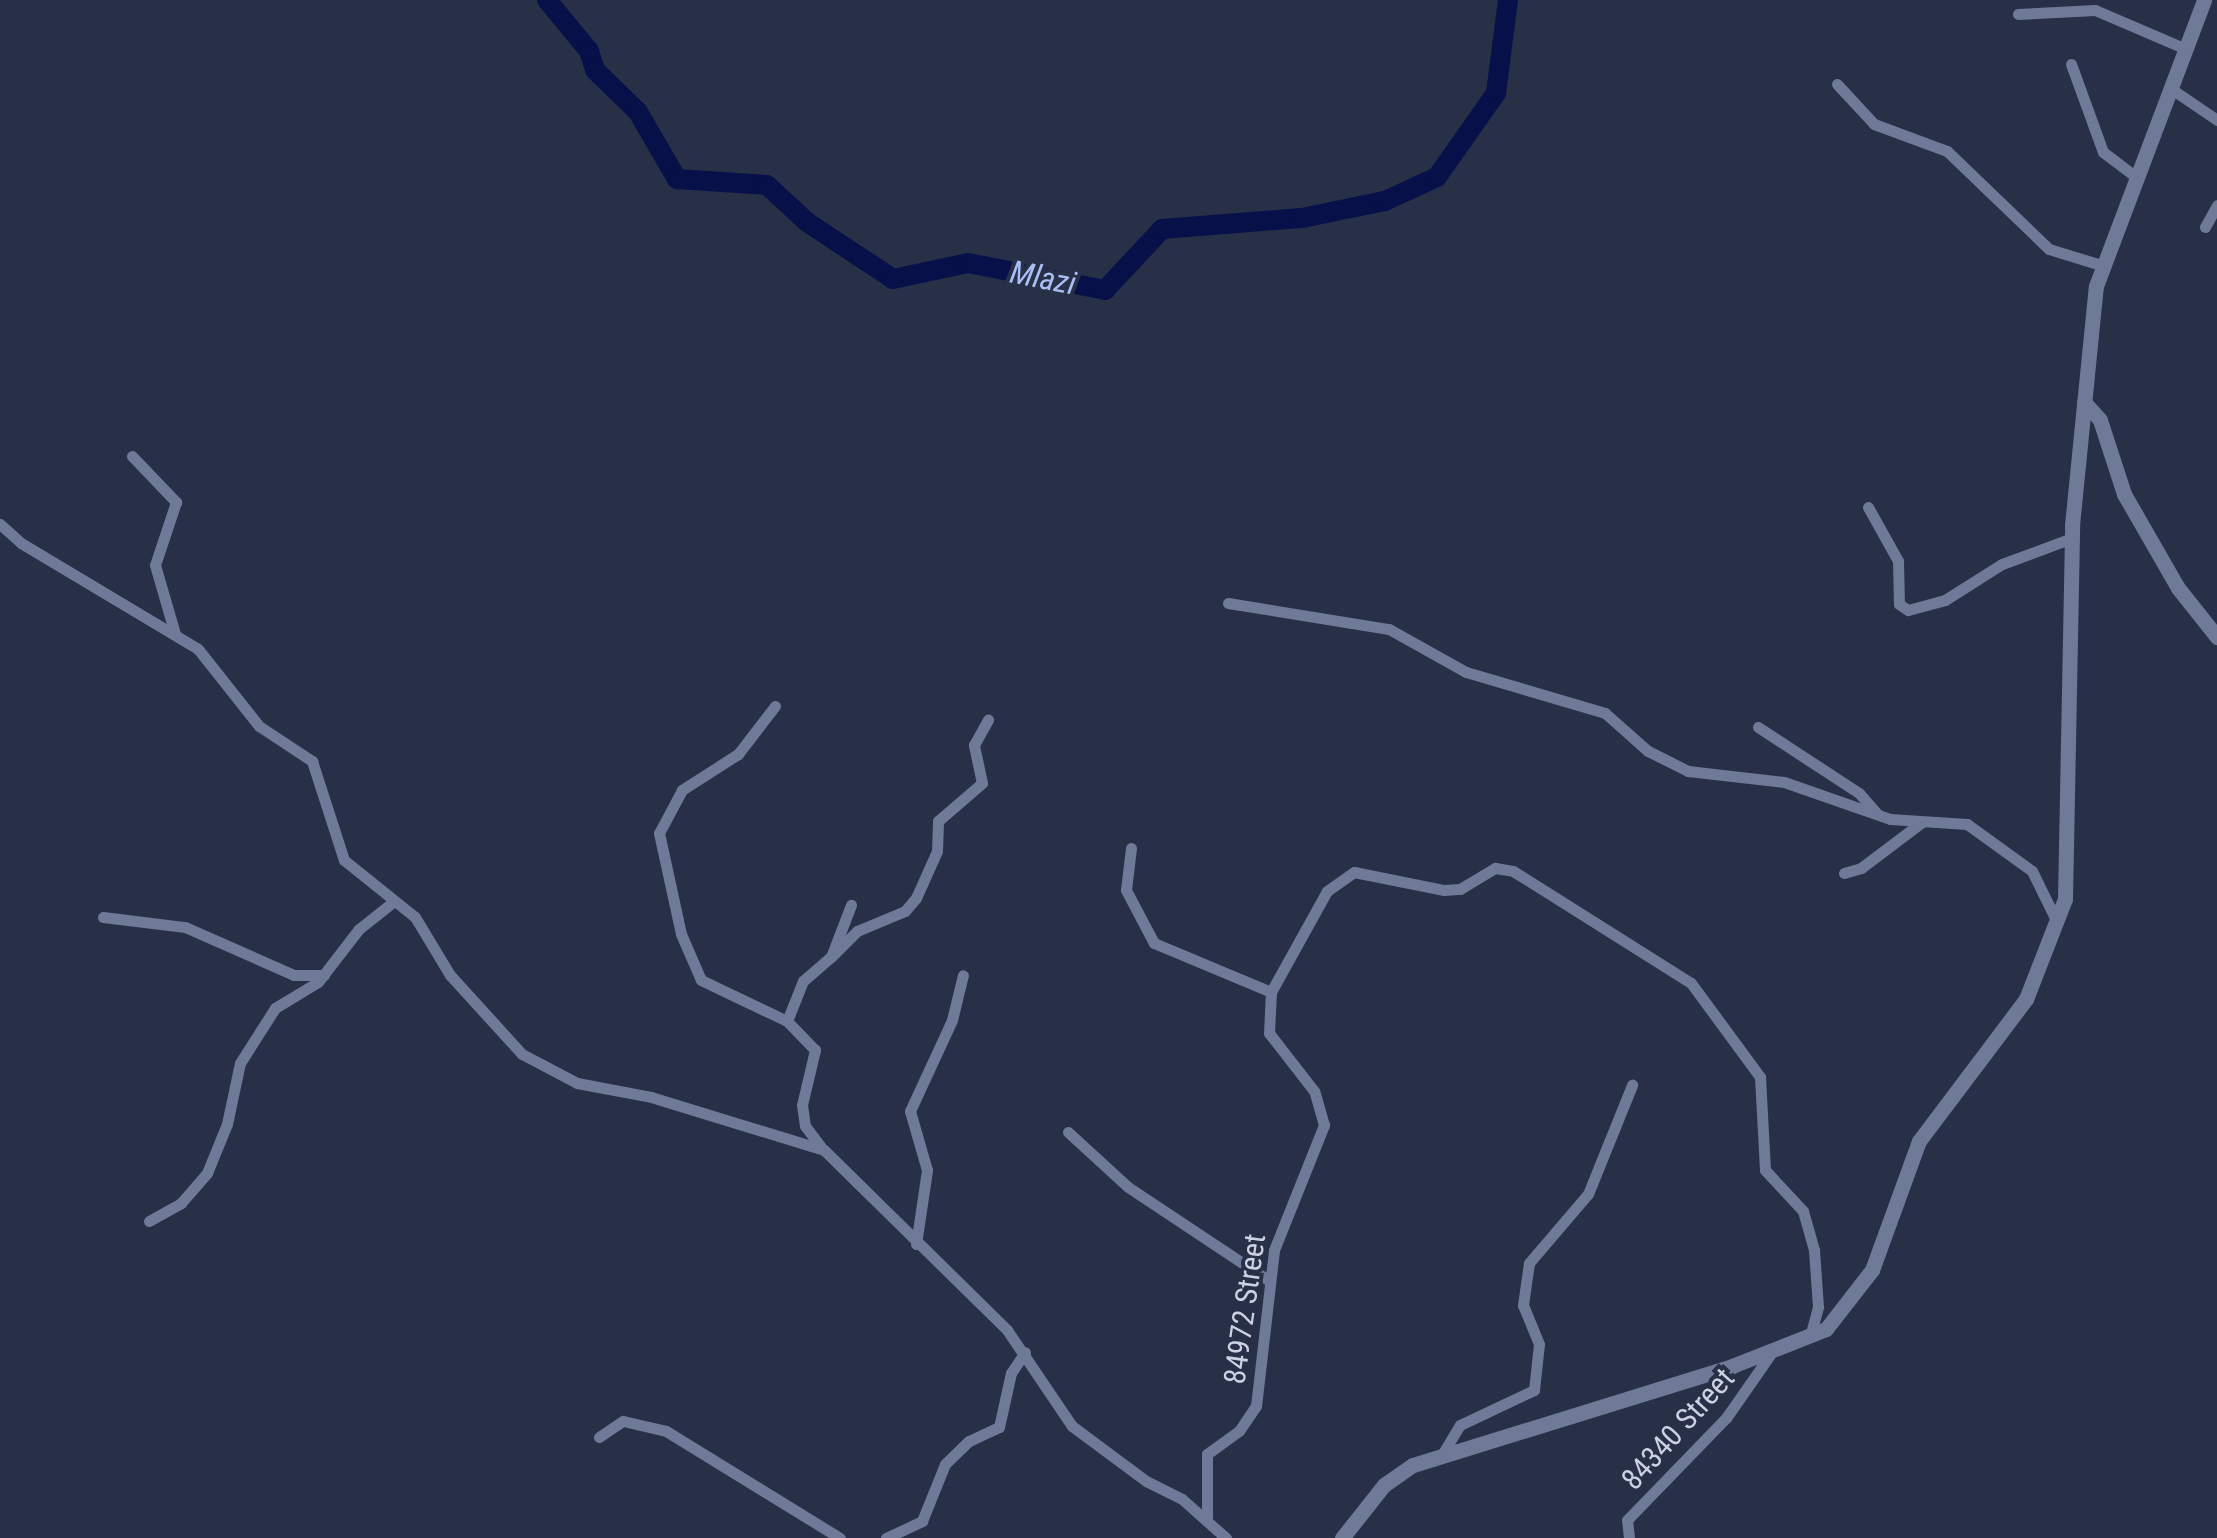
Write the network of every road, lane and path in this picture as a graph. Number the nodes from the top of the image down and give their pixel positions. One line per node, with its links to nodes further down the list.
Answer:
1 (2204, 0): 3 (street)
2 (2018, 14): 3 (street)
3 (2186, 48): 6 (street)
4 (2071, 64): 8 (street)
5 (1838, 84): 11 (street)
6 (2170, 88): 7 (street); 8 (street)
7 (2217, 120)
8 (2134, 176): 11 (street)
9 (2217, 205): 10 (street)
10 (2205, 227)
11 (2100, 266): 12 (street)
12 (2084, 402): 16 (street); 19 (street)
13 (132, 456): 18 (street)
14 (1868, 507): 16 (street)
15 (0, 524): 18 (street)
16 (2072, 538): 30 (street)
17 (1228, 602): 23 (street)
18 (175, 634): 27 (street)
19 (2217, 637)
20 (776, 706): 35 (street)
21 (988, 720): 31 (street)
22 (1758, 727): 23 (street)
23 (1877, 814): 24 (street)
24 (1922, 822): 26 (street); 30 (street)
25 (1131, 848): 34 (street)
26 (1844, 873)
27 (393, 902): 32 (street); 38 (street)
28 (851, 905): 31 (street)
29 (103, 917): 32 (street)
30 (2058, 926): 42 (street)
31 (831, 957): 35 (street)
32 (324, 975): 39 (street)
33 (963, 975): 40 (street)
34 (1271, 992): 41 (street, 84972 Street); 42 (street)
35 (788, 1021): 38 (street)
36 (1632, 1086): 46 (street)
37 (1068, 1132): 41 (street)
38 (824, 1150): 40 (street)
39 (149, 1222)
40 (916, 1244): 43 (street)
41 (1268, 1280): 47 (street, 84972 Street)
42 (1810, 1336): 44 (street)
43 (1025, 1352): 47 (street); 49 (street)
44 (1772, 1352): 46 (street); 52 (street, 84340 Street)
45 (599, 1437): 48 (street)
46 (1443, 1453): 51 (street)
47 (1207, 1518): 50 (street)
48 (840, 1538)
49 (886, 1538)
50 (1226, 1538)
51 (1342, 1538)
52 (1629, 1538)

